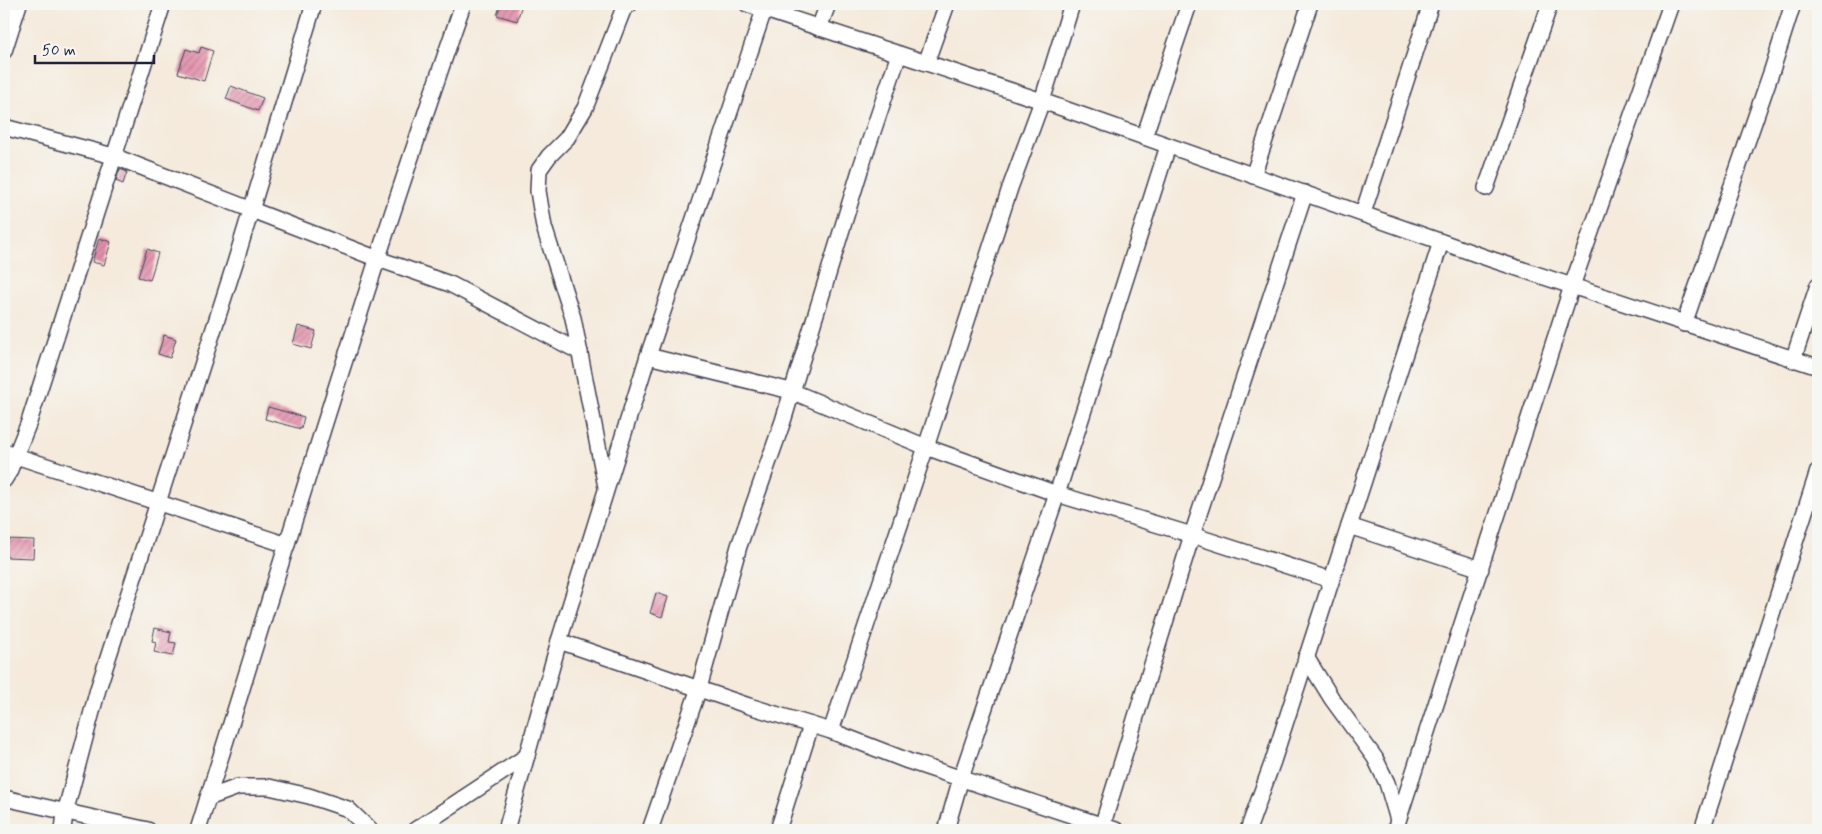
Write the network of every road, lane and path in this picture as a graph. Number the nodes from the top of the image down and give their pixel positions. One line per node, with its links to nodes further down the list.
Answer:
1 (19, 4): 18 (street)
2 (163, 4): 25 (street)
3 (314, 4): 29 (street)
4 (463, 4): 32 (street)
5 (630, 4): 36 (street)
6 (746, 4): 16 (street)
7 (828, 4): 17 (street)
8 (947, 4): 20 (street)
9 (1072, 4): 21 (street)
10 (1189, 4): 23 (street)
11 (1310, 4): 26 (street)
12 (1431, 4): 30 (street)
13 (1550, 4): 27 (street)
14 (1671, 4): 34 (street)
15 (1794, 4): 35 (street)
16 (764, 10): 17 (street); 37 (street)
17 (820, 28): 19 (street)
18 (4, 51)
19 (899, 54): 20 (street); 40 (street)
20 (926, 63): 21 (street)
21 (1042, 101): 23 (street); 41 (street)
22 (4, 127): 25 (street)
23 (1144, 137): 24 (street)
24 (1168, 146): 26 (street); 46 (street)
25 (113, 156): 29 (street); 42 (street)
26 (1253, 176): 28 (street)
27 (1486, 188)
28 (1305, 193): 30 (street); 49 (street)
29 (251, 209): 32 (street); 47 (street)
30 (1363, 213): 31 (street)
31 (1441, 242): 34 (street); 48 (street)
32 (378, 259): 36 (street); 50 (street)
33 (1818, 285): 38 (street)
34 (1572, 286): 35 (street); 51 (street)
35 (1684, 324): 38 (street)
36 (580, 352): 45 (street)
37 (648, 356): 40 (street); 45 (street)
38 (1793, 360): 39 (street)
39 (1818, 367)
40 (791, 392): 41 (street); 55 (street)
41 (926, 447): 46 (street); 57 (street)
42 (10, 454): 44 (street); 47 (street)
43 (1818, 471): 75 (street)
44 (4, 480)
45 (607, 488): 53 (street)
46 (1057, 494): 49 (street); 59 (street)
47 (157, 503): 50 (street); 62 (street)
48 (1348, 526): 51 (street); 52 (street)
49 (1192, 535): 52 (street); 64 (street)
50 (287, 545): 61 (street)
51 (1481, 569): 63 (street)
52 (1331, 580): 54 (street)
53 (559, 641): 55 (street); 58 (street)
54 (1306, 656): 63 (street); 74 (street)
55 (699, 688): 56 (street); 71 (street)
56 (811, 725): 57 (street); 72 (street)
57 (831, 731): 59 (street)
58 (527, 756): 69 (street); 70 (street)
59 (961, 778): 64 (street); 73 (street)
60 (4, 798): 62 (street)
61 (208, 798): 67 (street); 68 (street)
62 (65, 812): 65 (street); 66 (street)
63 (1396, 825)
64 (1106, 829)
65 (63, 830)
66 (148, 830)
67 (198, 830)
68 (370, 830)
69 (415, 830)
70 (506, 830)
71 (650, 830)
72 (778, 830)
73 (946, 830)
74 (1248, 830)
75 (1702, 830)

